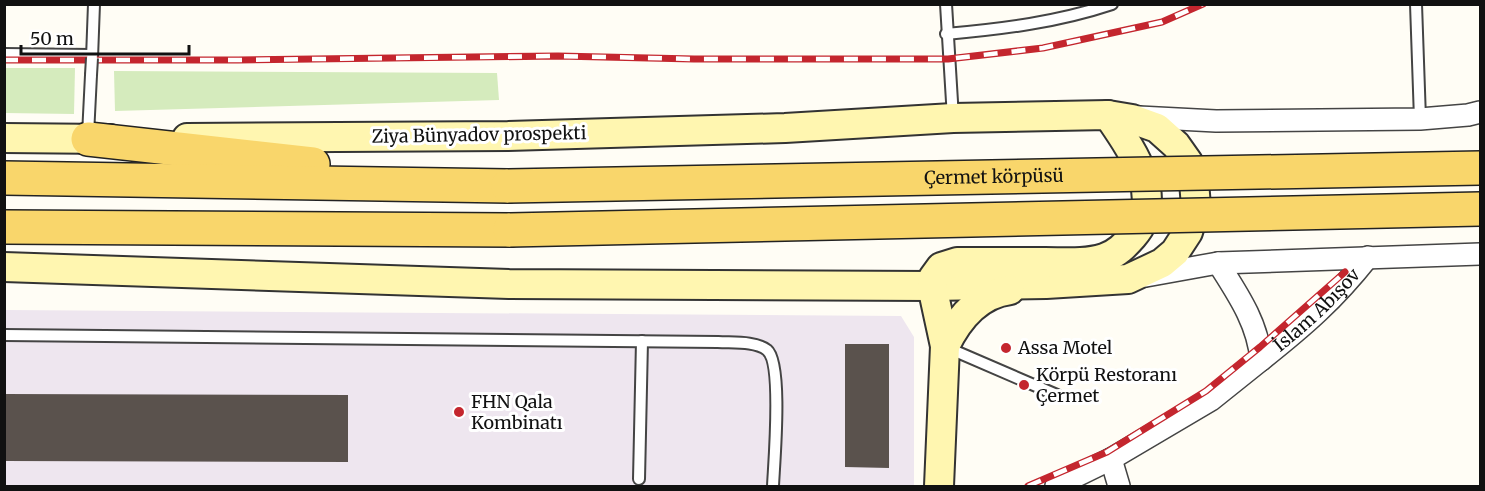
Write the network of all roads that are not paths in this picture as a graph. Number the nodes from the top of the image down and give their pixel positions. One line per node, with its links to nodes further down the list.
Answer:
1 (94, 4): 7 (lane)
2 (946, 4): 5 (lane)
3 (1112, 4): 5 (lane)
4 (1416, 4): 11 (lane)
5 (946, 34): 10 (lane)
6 (4, 54): 7 (lane)
7 (92, 56): 13 (lane, bridge)
8 (1480, 112): 11 (street)
9 (1108, 115): 10 (main road, Ziya Bünyadov prospekti); 11 (street); 26 (main road, Ziya Bünyadov prospekti); 28 (main road)
10 (953, 118): 13 (main road, Ziya Bünyadov prospekti)
11 (1420, 118)
12 (4, 138): 13 (main road, Ziya Bünyadov prospekti)
13 (88, 139): 14 (main road); 17 (main road)
14 (4, 146)
15 (1480, 168): 17 (main road, Çermet körpüsü, bridge)
16 (4, 178): 17 (main road)
17 (508, 186)
18 (1480, 209): 20 (main road, bridge)
19 (4, 227): 20 (main road)
20 (86, 228): 21 (main road)
21 (4, 234)
22 (1480, 254): 23 (street)
23 (1368, 257): 24 (street); 32 (street, İslam Abışov)
24 (1218, 263): 26 (street); 32 (street, İslam Abışov)
25 (4, 267): 28 (main road)
26 (1128, 279): 27 (main road)
27 (1046, 284): 28 (main road); 31 (main road)
28 (932, 286): 31 (main road)
29 (4, 335): 30 (lane)
30 (642, 341): 35 (lane); 36 (lane)
31 (945, 346): 33 (lane); 37 (main road)
32 (1261, 360): 34 (street, İslam Abışov)
33 (1057, 395)
34 (1111, 459): 38 (street, İslam Abışov); 39 (street)
35 (639, 479)
36 (773, 486)
37 (939, 486)
38 (1056, 486)
39 (1119, 486)

